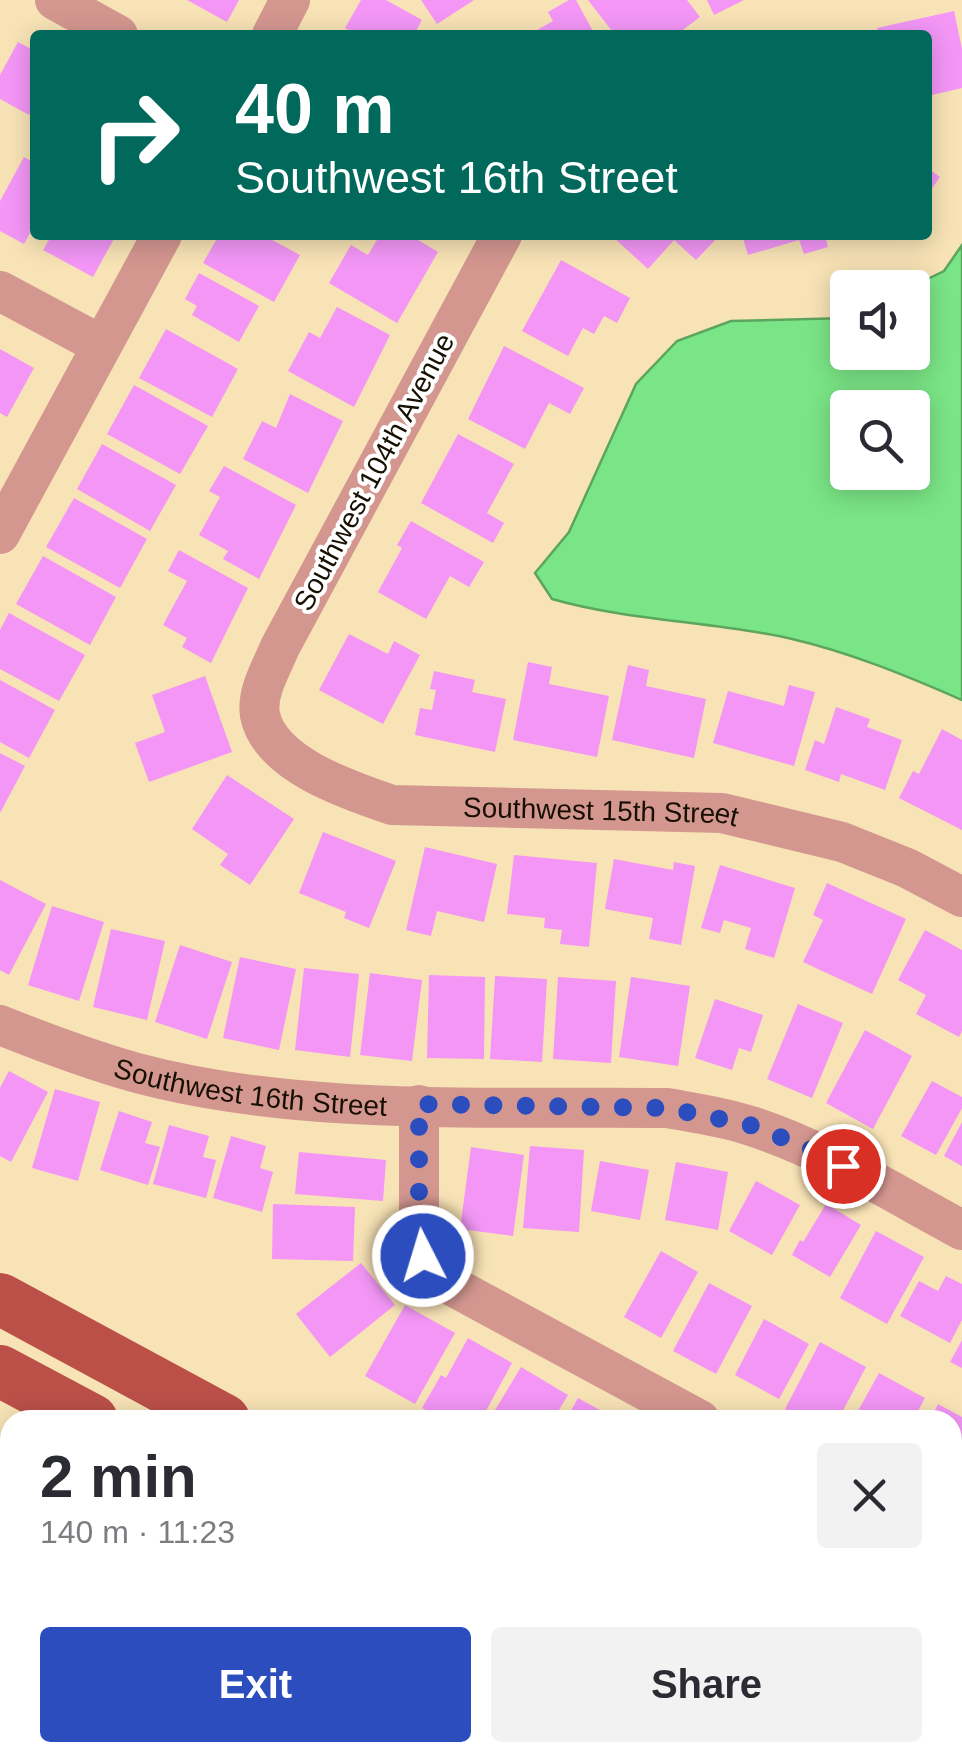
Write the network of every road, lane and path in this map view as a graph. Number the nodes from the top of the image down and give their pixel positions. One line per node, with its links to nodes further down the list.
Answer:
1 (55, 0): 3 (street)
2 (290, 0): 4 (street)
3 (109, 30)
4 (275, 30)
5 (159, 240): 8 (street)
6 (491, 240): 10 (street, Southwest 104th Avenue)
7 (0, 291): 8 (street)
8 (101, 345): 9 (street)
9 (0, 534)
10 (260, 715): 11 (street, Southwest 15th Street)
11 (962, 897)
12 (0, 1025): 13 (street, Southwest 16th Street)
13 (419, 1104): 14 (street, Southwest 16th Street); 19 (street)
14 (962, 1230)
15 (0, 1299): 18 (main road)
16 (0, 1370): 17 (main road)
17 (74, 1410)
18 (196, 1410)
19 (681, 1410)

